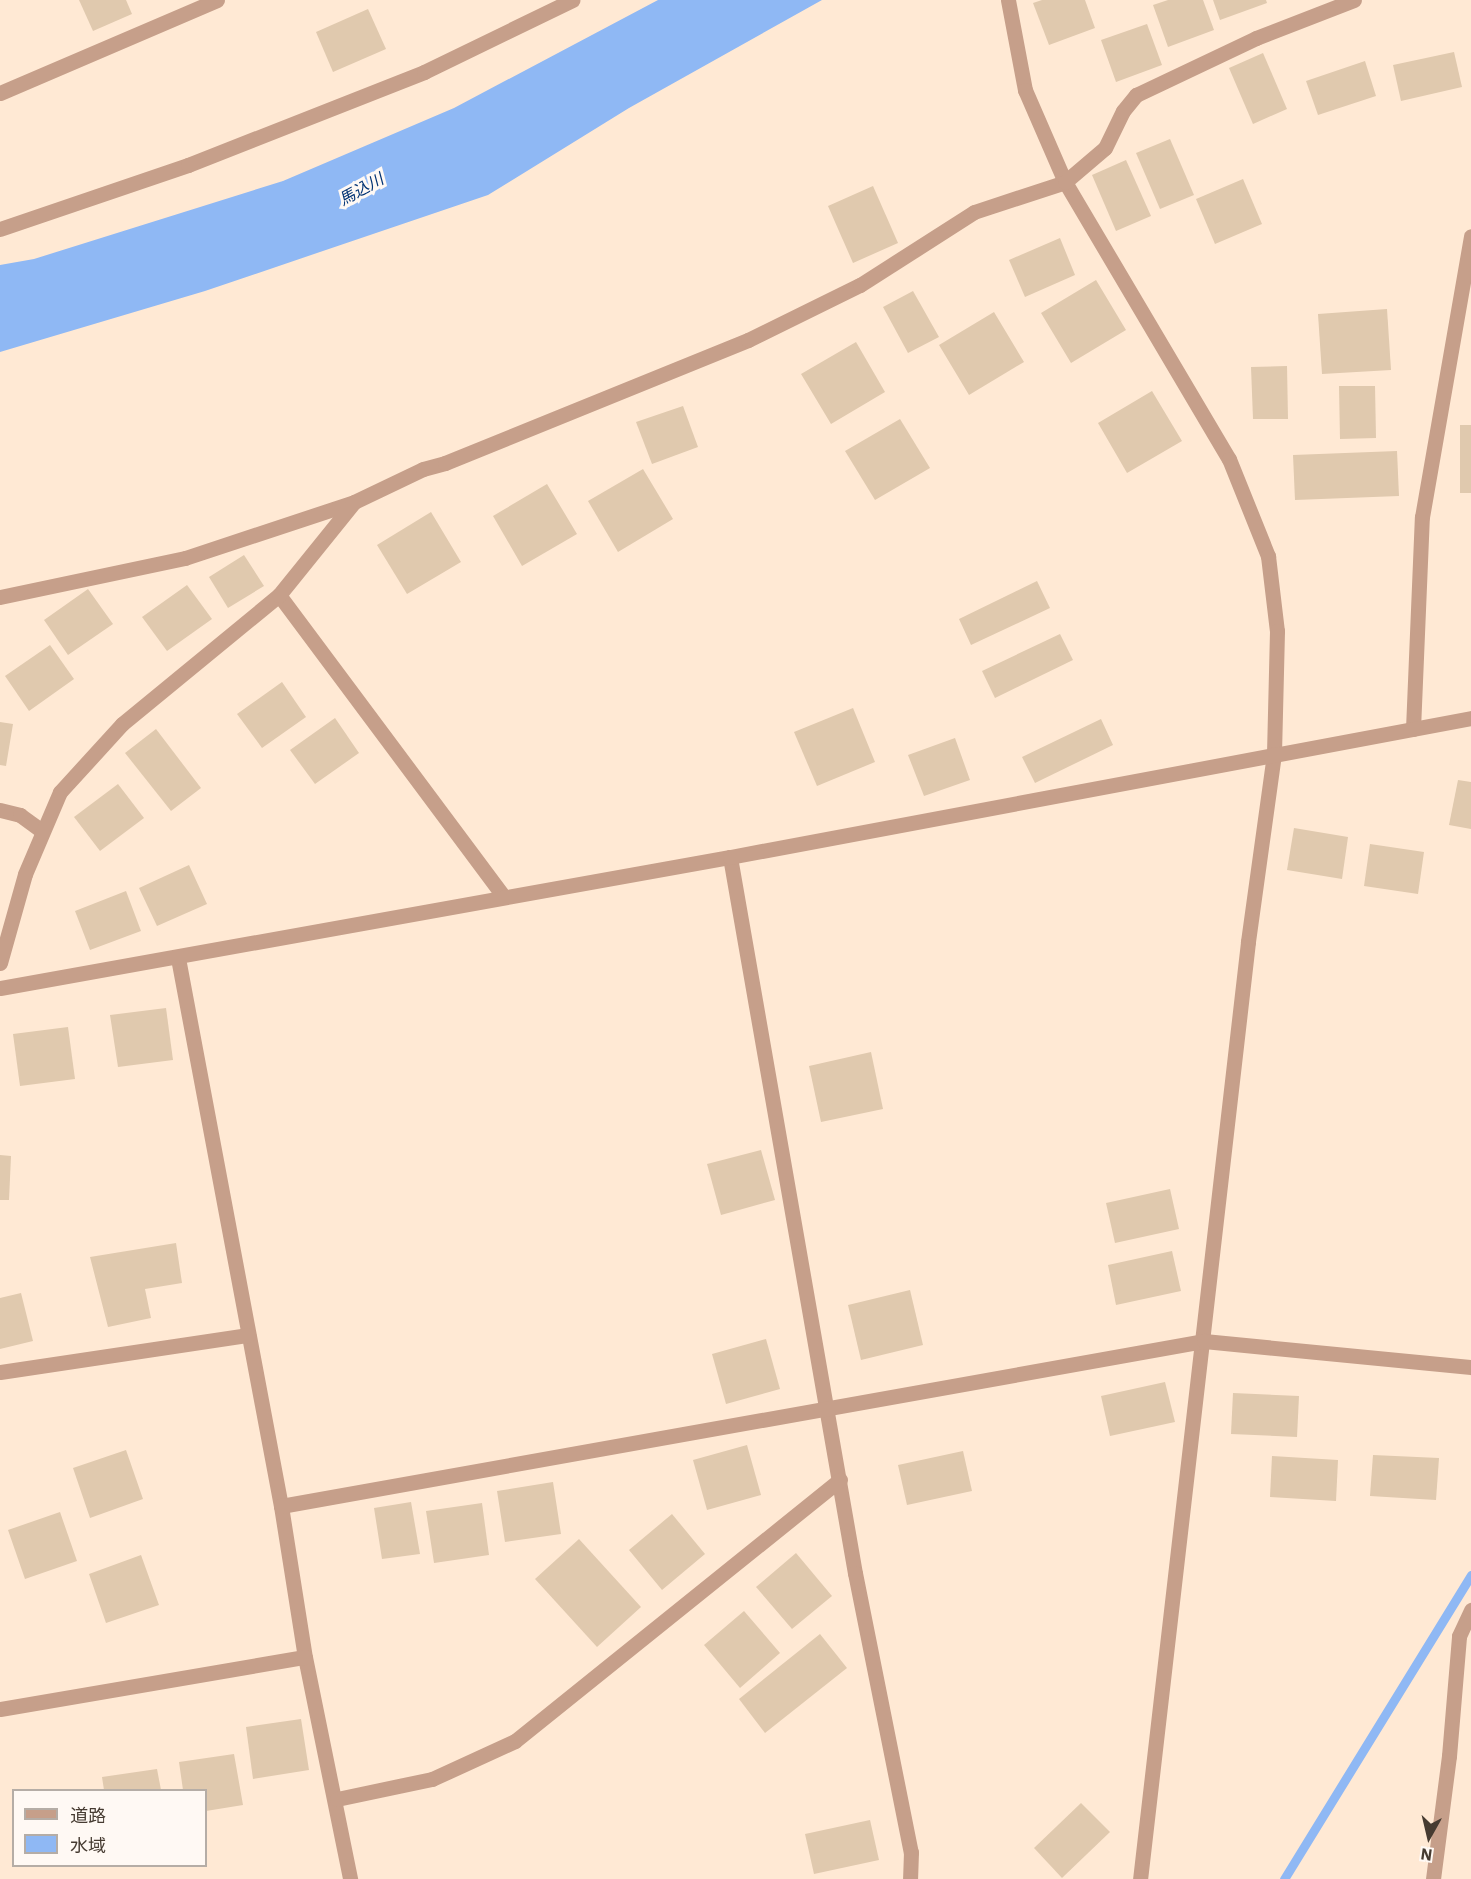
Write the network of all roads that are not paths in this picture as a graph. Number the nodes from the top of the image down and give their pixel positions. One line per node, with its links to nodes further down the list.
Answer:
1 (217, 0): 5 (street)
2 (572, 0): 7 (street)
3 (1008, 0): 6 (street)
4 (1354, 0): 6 (street)
5 (0, 93)
6 (1065, 182): 9 (street); 14 (street)
7 (0, 229)
8 (1471, 236): 13 (street)
9 (354, 502): 10 (street); 11 (street)
10 (279, 596): 16 (street); 18 (street)
11 (0, 597)
12 (1471, 718): 13 (street)
13 (1413, 729): 14 (street)
14 (1274, 754): 17 (street); 23 (street)
15 (0, 810): 16 (street)
16 (42, 831): 20 (street)
17 (730, 857): 18 (street); 26 (street)
18 (503, 896): 19 (street)
19 (178, 958): 21 (street); 22 (street)
20 (0, 963)
21 (0, 988)
22 (248, 1335): 25 (street); 28 (street)
23 (1204, 1341): 24 (street); 26 (street); 35 (street)
24 (1471, 1367)
25 (0, 1372)
26 (828, 1408): 27 (street); 28 (street)
27 (840, 1480): 32 (street); 34 (street)
28 (281, 1506): 30 (street)
29 (1471, 1610): 36 (street)
30 (305, 1657): 31 (street); 32 (street)
31 (0, 1709)
32 (337, 1799): 33 (street)
33 (350, 1879)
34 (910, 1879)
35 (1140, 1879)
36 (1433, 1879)

